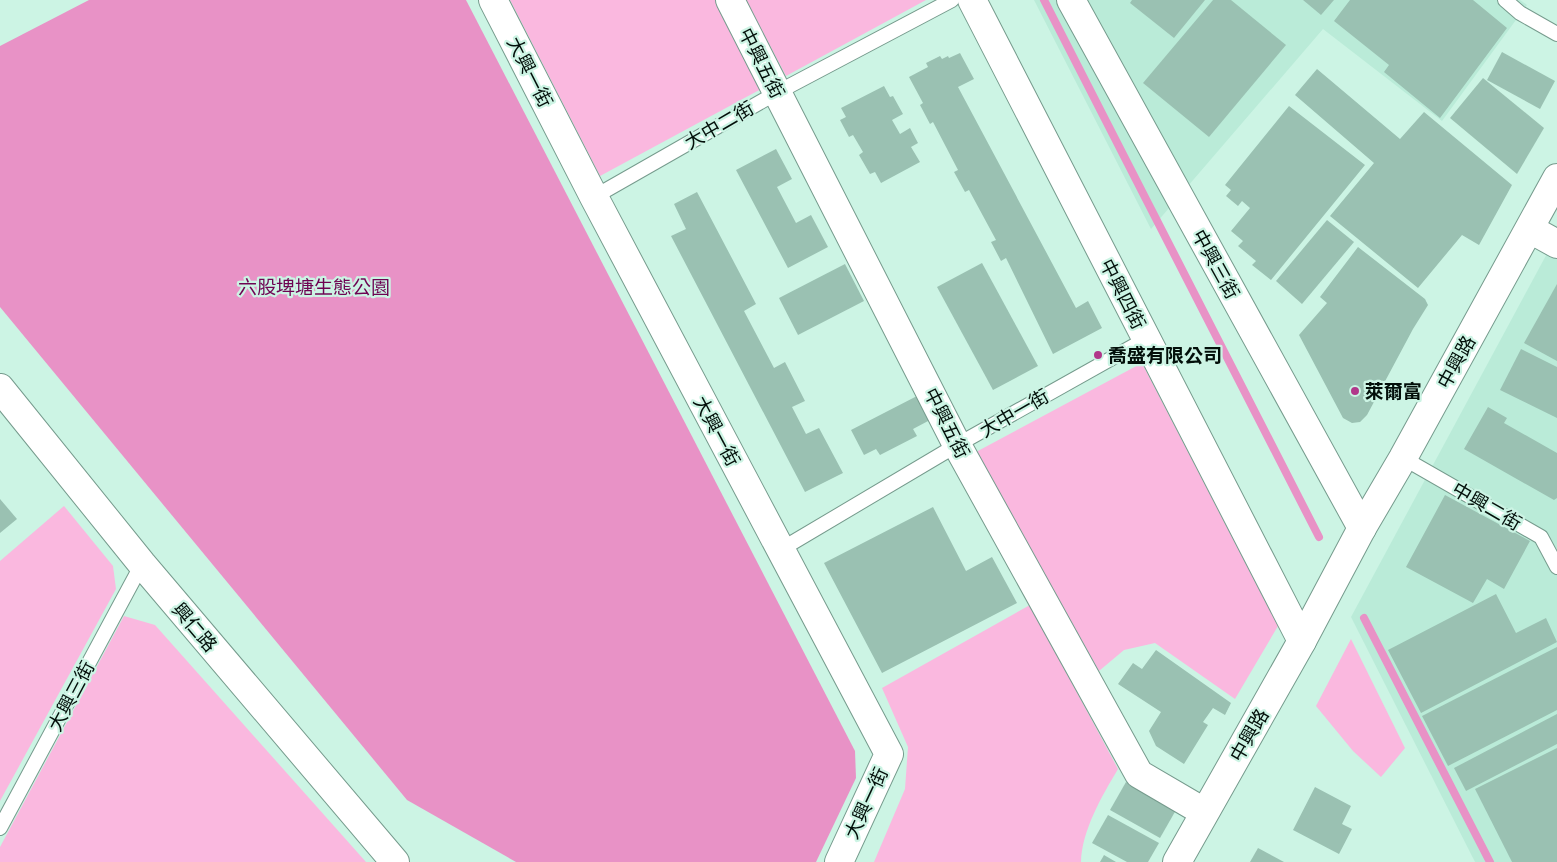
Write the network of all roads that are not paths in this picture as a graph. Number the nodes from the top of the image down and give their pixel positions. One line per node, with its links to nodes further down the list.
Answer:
1 (493, 0): 10 (street, 大興一街)
2 (730, 0): 8 (street, 中興五街)
3 (952, 0): 8 (lane, 大中二街)
4 (972, 0): 13 (street, 中興四街)
5 (1071, 0): 17 (street, 中興三街)
6 (1505, 0): 7 (lane)
7 (1557, 34)
8 (778, 92): 10 (lane, 大中二街); 15 (street, 中興五街)
9 (1557, 178): 11 (street, 中興路)
10 (594, 197): 18 (street, 大興一街)
11 (1530, 229): 12 (street); 16 (street, 中興路)
12 (1557, 244)
13 (1146, 339): 15 (lane, 大中一街); 21 (street, 中興四街)
14 (0, 388): 19 (street, 興仁路)
15 (958, 445): 18 (lane, 大中一街); 22 (street, 中興五街)
16 (1403, 458): 17 (street, 中興路); 20 (lane, 中興二街)
17 (1357, 536): 21 (street, 中興路)
18 (780, 550): 25 (street, 大興一街)
19 (142, 564): 23 (lane, 大興三街); 24 (street, 興仁路)
20 (1557, 567)
21 (1302, 641): 22 (street, 中興路)
22 (1204, 812): 26 (street, 中興路)
23 (0, 828)
24 (395, 862)
25 (839, 862)
26 (1177, 862)

